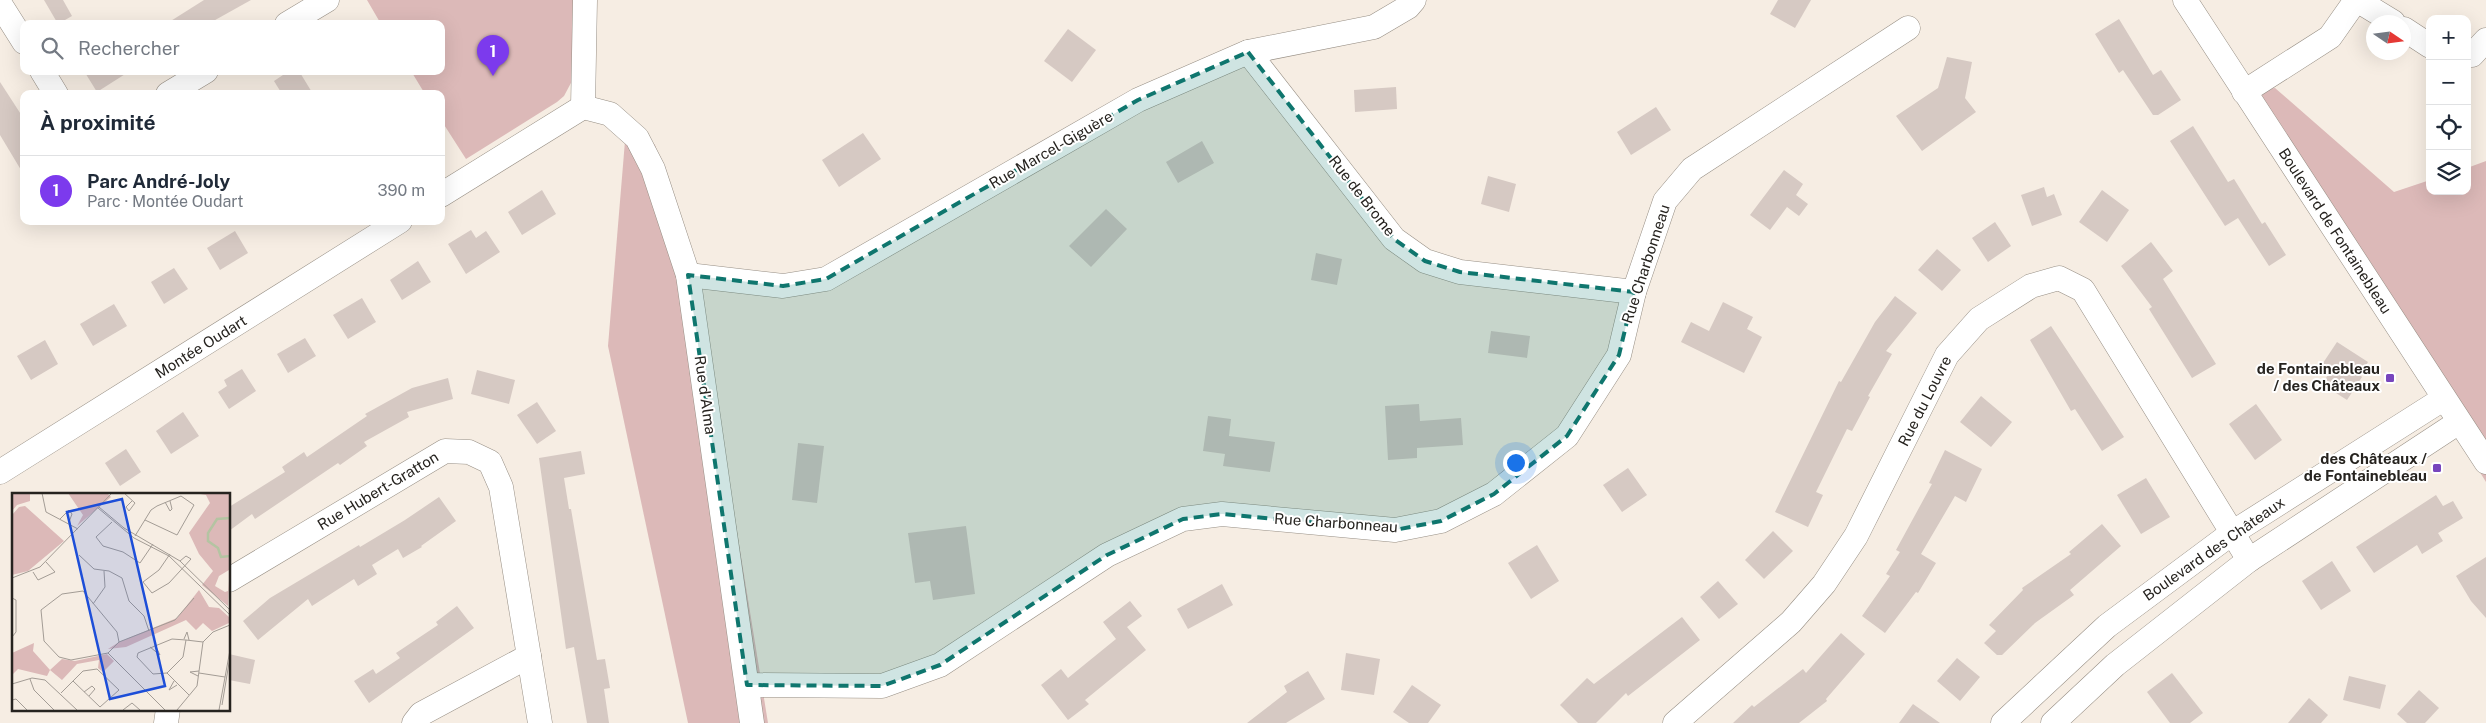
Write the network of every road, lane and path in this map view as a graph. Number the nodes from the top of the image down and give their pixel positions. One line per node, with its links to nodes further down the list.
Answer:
1 (327, 0): 8 (street)
2 (585, 0): 21 (street)
3 (1414, 0): 14 (street, Rue Marcel-Giguère)
4 (2185, 0): 20 (street, Boulevard de Fontainebleau)
5 (2356, 0): 7 (street); 20 (street)
6 (0, 4): 11 (street)
7 (2381, 15)
8 (294, 20)
9 (1908, 28): 25 (street, Rue Charbonneau)
10 (2411, 34): 13 (street)
11 (20, 36)
12 (2486, 40): 15 (street)
13 (2426, 43)
14 (1248, 52): 24 (street, Rue Marcel-Giguère); 25 (street, Rue de Brome)
15 (2471, 54)
16 (44, 75): 18 (street)
17 (199, 75): 19 (street)
18 (54, 90)
19 (175, 90)
20 (2244, 92): 26 (street, Boulevard de Fontainebleau)
21 (583, 106): 22 (street); 24 (street, Rue d'Alma)
22 (445, 192)
23 (394, 225): 29 (street, Montée Oudart)
24 (688, 275): 34 (street, Rue d'Alma)
25 (1634, 292): 34 (street, Rue Charbonneau)
26 (2443, 399): 27 (street, Boulevard de Fontainebleau); 30 (street, Boulevard des Châteaux)
27 (2459, 422): 28 (street, Boulevard de Fontainebleau); 31 (street, Boulevard des Châteaux)
28 (2486, 462)
29 (0, 472)
30 (2232, 533): 31 (street, Rue du Louvre); 40 (street, Rue du Louvre); 41 (street, Boulevard des Châteaux)
31 (2249, 560): 42 (street, Boulevard des Châteaux)
32 (230, 579): 33 (street, Rue Hubert-Gratton)
33 (529, 656): 37 (street); 38 (street, Rue Hubert-Gratton)
34 (747, 685): 39 (street, Rue d'Alma)
35 (168, 710): 36 (street)
36 (166, 723)
37 (414, 723)
38 (540, 723)
39 (752, 723)
40 (1675, 723)
41 (2003, 723)
42 (2053, 723)

